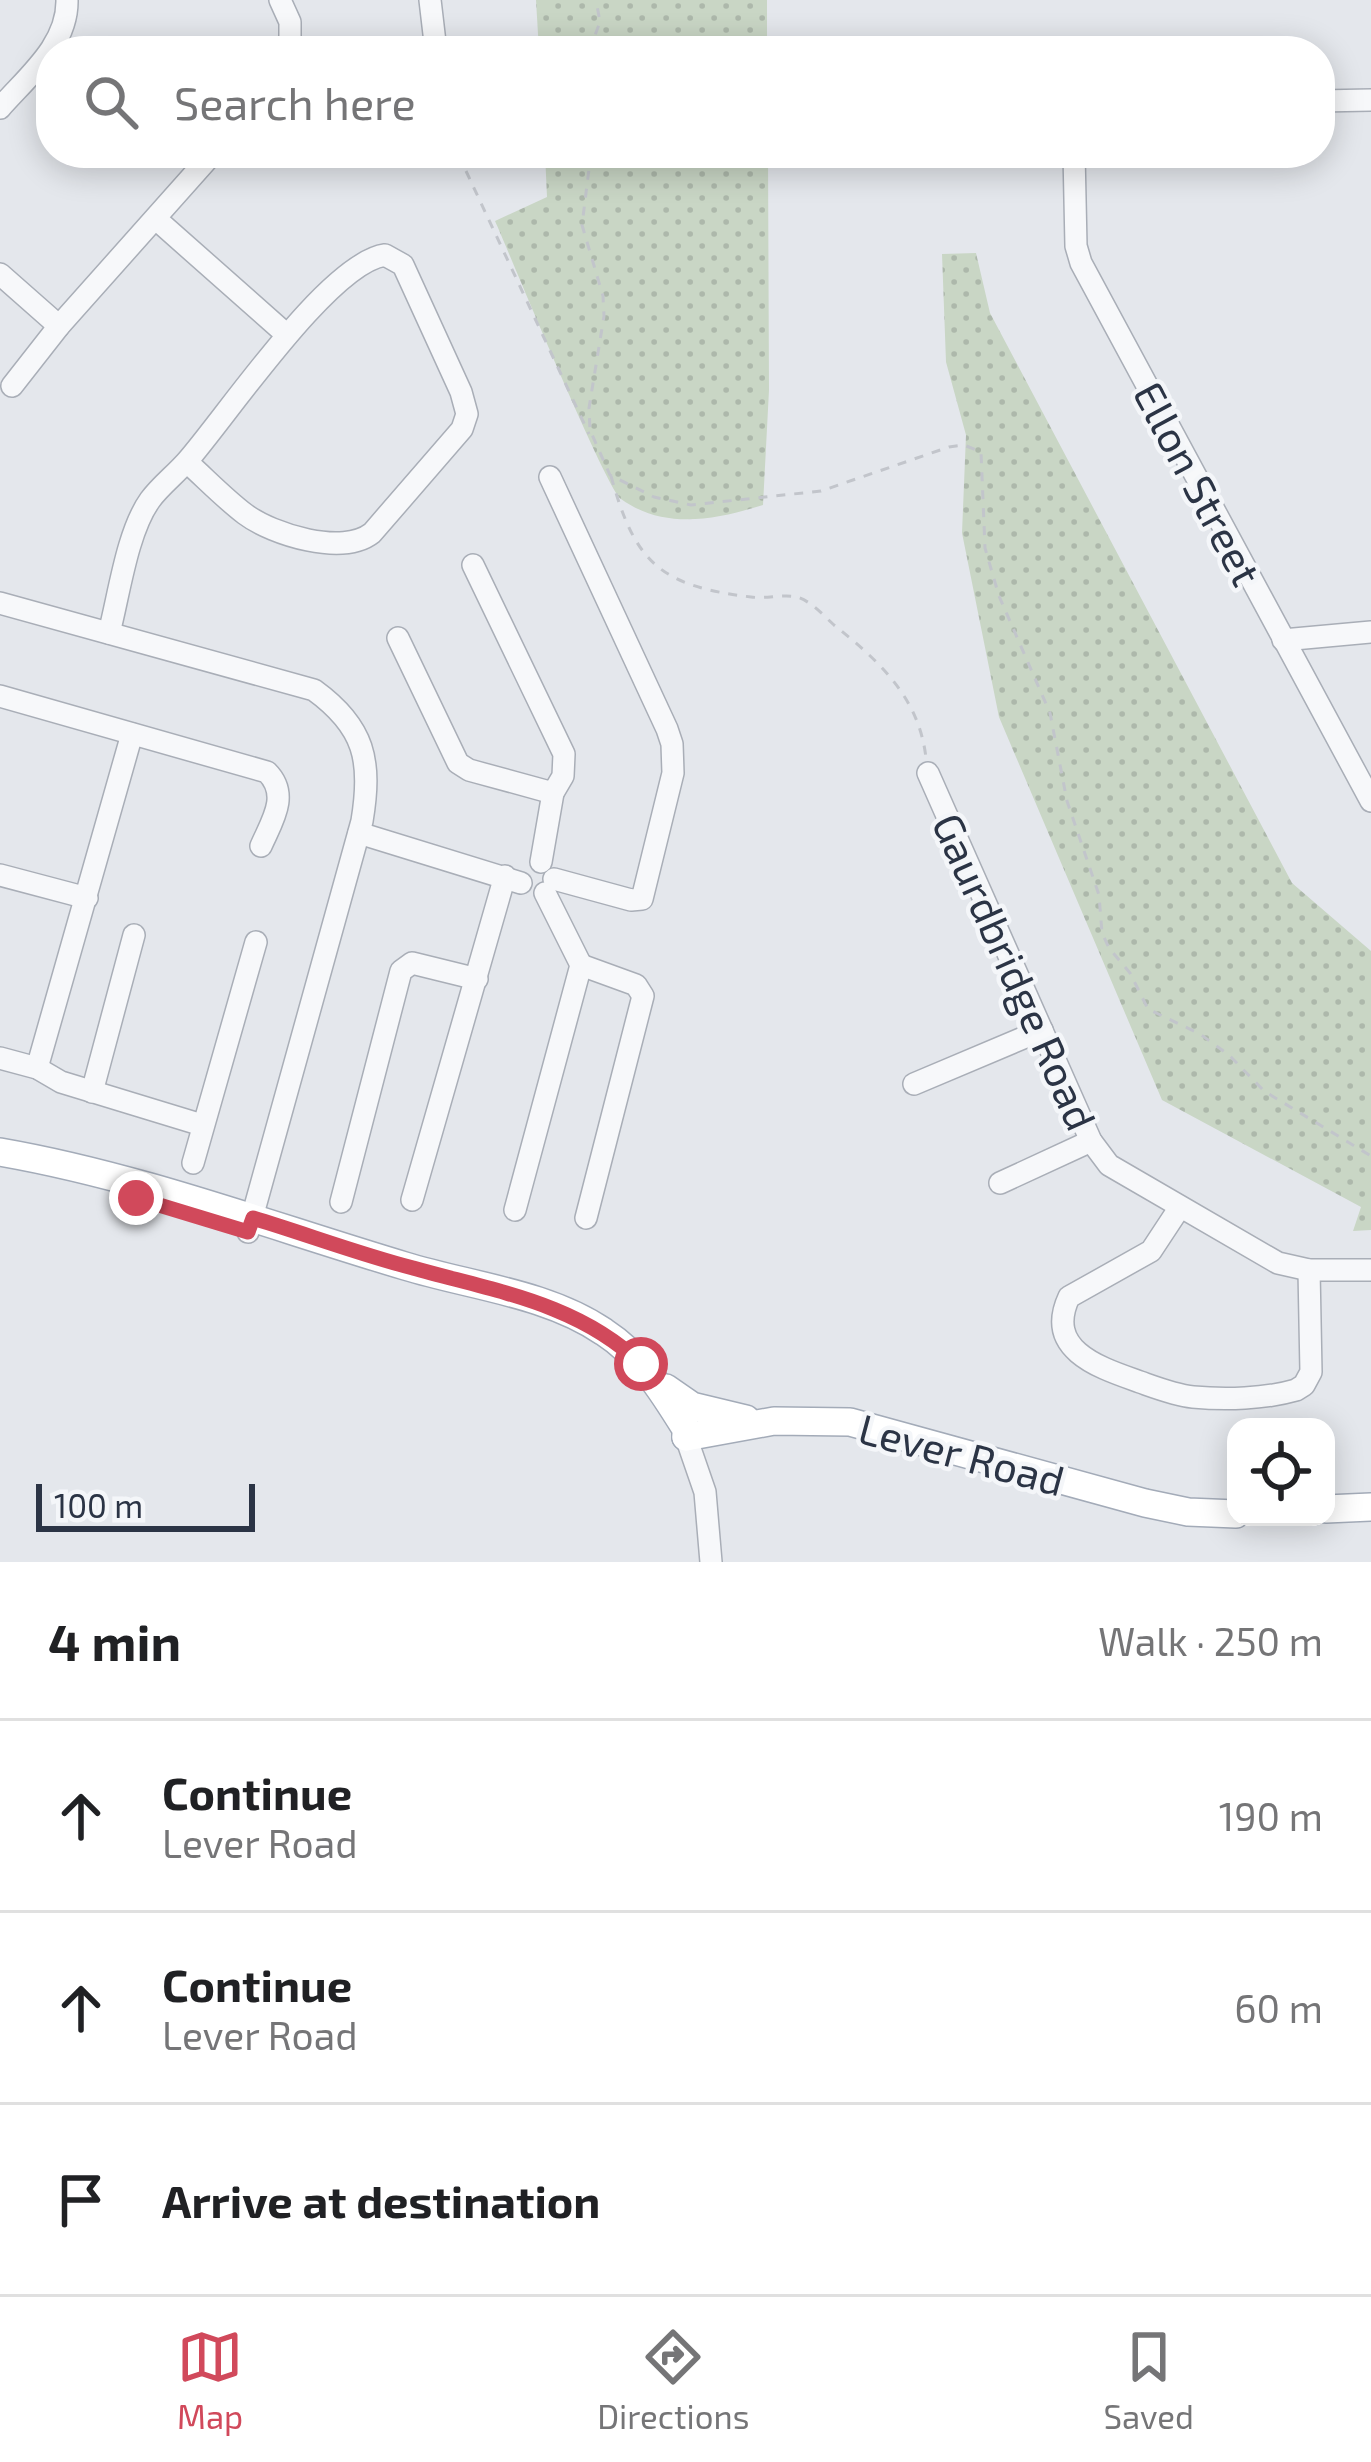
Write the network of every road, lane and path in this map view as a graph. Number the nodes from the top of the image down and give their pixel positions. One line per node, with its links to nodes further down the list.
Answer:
1 (67, 0): 5 (street)
2 (280, 0): 6 (street)
3 (430, 0): 7 (street)
4 (596, 0): 8 (path)
5 (59, 36)
6 (290, 36)
7 (432, 36)
8 (595, 36)
9 (36, 64): 12 (street)
10 (1371, 100): 11 (street)
11 (1335, 101)
12 (0, 108)
13 (200, 168): 17 (street)
14 (465, 168): 22 (path)
15 (589, 168): 22 (path)
16 (1074, 168): 31 (street, Ellon Street)
17 (156, 219): 19 (street); 20 (street)
18 (0, 274): 19 (street)
19 (59, 326): 21 (street)
20 (287, 335): 23 (street); 23 (street)
21 (12, 386)
22 (597, 452): 24 (path)
23 (187, 462): 29 (street)
24 (610, 475): 34 (path); 54 (path)
25 (550, 477): 40 (street)
26 (473, 566): 35 (street)
27 (0, 603): 29 (street)
28 (1371, 632): 31 (street)
29 (109, 634): 37 (street)
30 (398, 638): 35 (street)
31 (1283, 640): 36 (street, Ellon Street)
32 (0, 696): 33 (street)
33 (132, 734): 38 (street); 41 (street)
34 (928, 773): 46 (street, Gaurdbridge Road)
35 (554, 793): 40 (street)
36 (1371, 801)
37 (361, 827): 40 (street); 62 (street)
38 (261, 845)
39 (0, 875): 41 (street)
40 (531, 877): 44 (street); 45 (street)
41 (87, 898): 48 (street)
42 (134, 935): 50 (street)
43 (256, 942): 51 (street)
44 (580, 965): 60 (street); 61 (street)
45 (477, 979): 57 (street); 58 (street)
46 (1042, 1030): 49 (street); 52 (street, Gaurdbridge Road)
47 (0, 1058): 48 (street)
48 (37, 1068): 50 (street)
49 (914, 1084)
50 (92, 1091): 51 (street)
51 (202, 1125): 55 (street)
52 (1091, 1141): 56 (street); 59 (street, Gaurdbridge Road)
53 (0, 1155): 62 (main road)
54 (1371, 1156)
55 (193, 1163)
56 (1000, 1184)
57 (412, 1200)
58 (341, 1202)
59 (1180, 1208): 63 (street, Gaurdbridge Road); 63 (street)
60 (514, 1210)
61 (586, 1218)
62 (250, 1225): 65 (main road); 67 (main road)
63 (1310, 1270): 64 (street, Gaurdbridge Road)
64 (1371, 1270)
65 (641, 1364): 66 (main road); 67 (main road)
66 (774, 1421): 67 (main road, Lever Road); 70 (main road, Lever Road)
67 (686, 1437): 71 (street)
68 (1371, 1507): 69 (main road)
69 (1335, 1509)
70 (1227, 1514)
71 (711, 1562)

